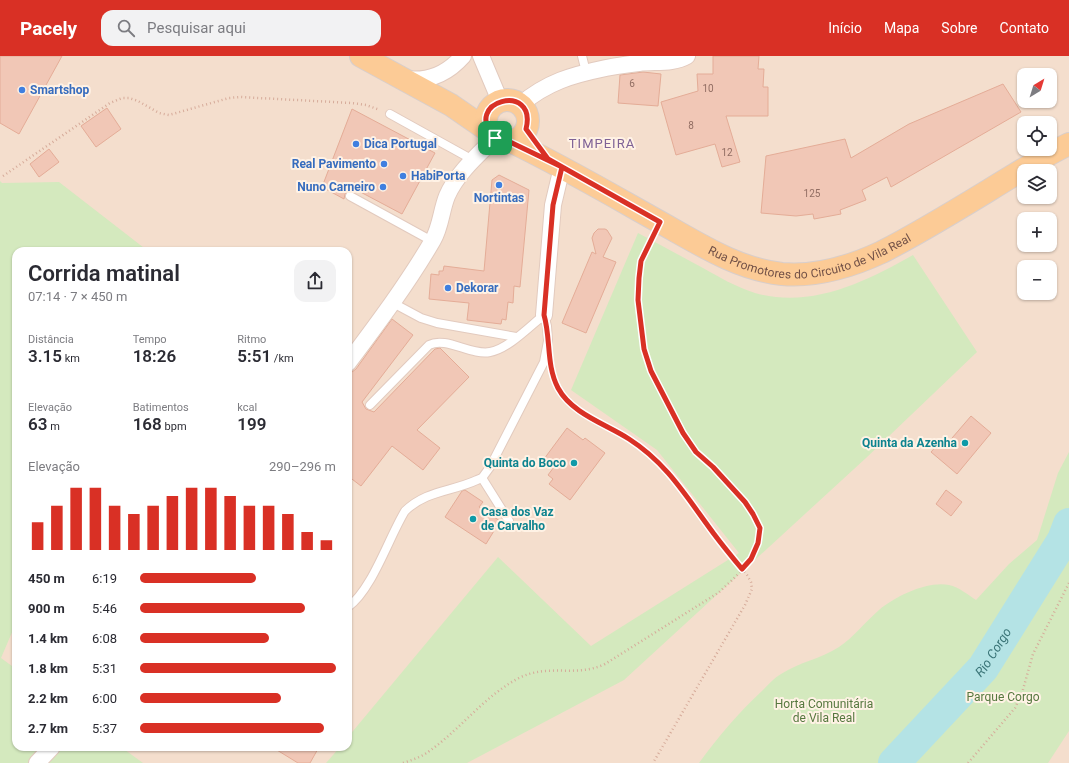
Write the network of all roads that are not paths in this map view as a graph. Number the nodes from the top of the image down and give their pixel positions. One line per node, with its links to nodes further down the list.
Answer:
1 (361, 56): 7 (main road)
2 (463, 56): 7 (street)
3 (481, 56): 9 (street)
4 (582, 56): 6 (lane)
5 (687, 56): 6 (street)
6 (586, 72): 9 (street)
7 (402, 78): 8 (main road)
8 (451, 105): 9 (main road); 11 (main road)
9 (503, 105): 11 (main road); 11 (main road)
10 (390, 114): 13 (lane)
11 (505, 135): 13 (street); 14 (main road)
12 (1069, 144): 14 (main road, Rua Promotores do Circuito de Vila Real)
13 (473, 160): 16 (street)
14 (555, 163): 18 (street)
15 (350, 196): 16 (lane)
16 (432, 241): 17 (street)
17 (393, 303): 19 (lane); 20 (street)
18 (544, 315): 19 (lane); 22 (lane)
19 (516, 337): 21 (lane)
20 (352, 358)
21 (370, 406)
22 (482, 478): 23 (lane); 24 (lane)
23 (509, 522)
24 (352, 603)
25 (48, 751): 26 (street)
26 (37, 763)

